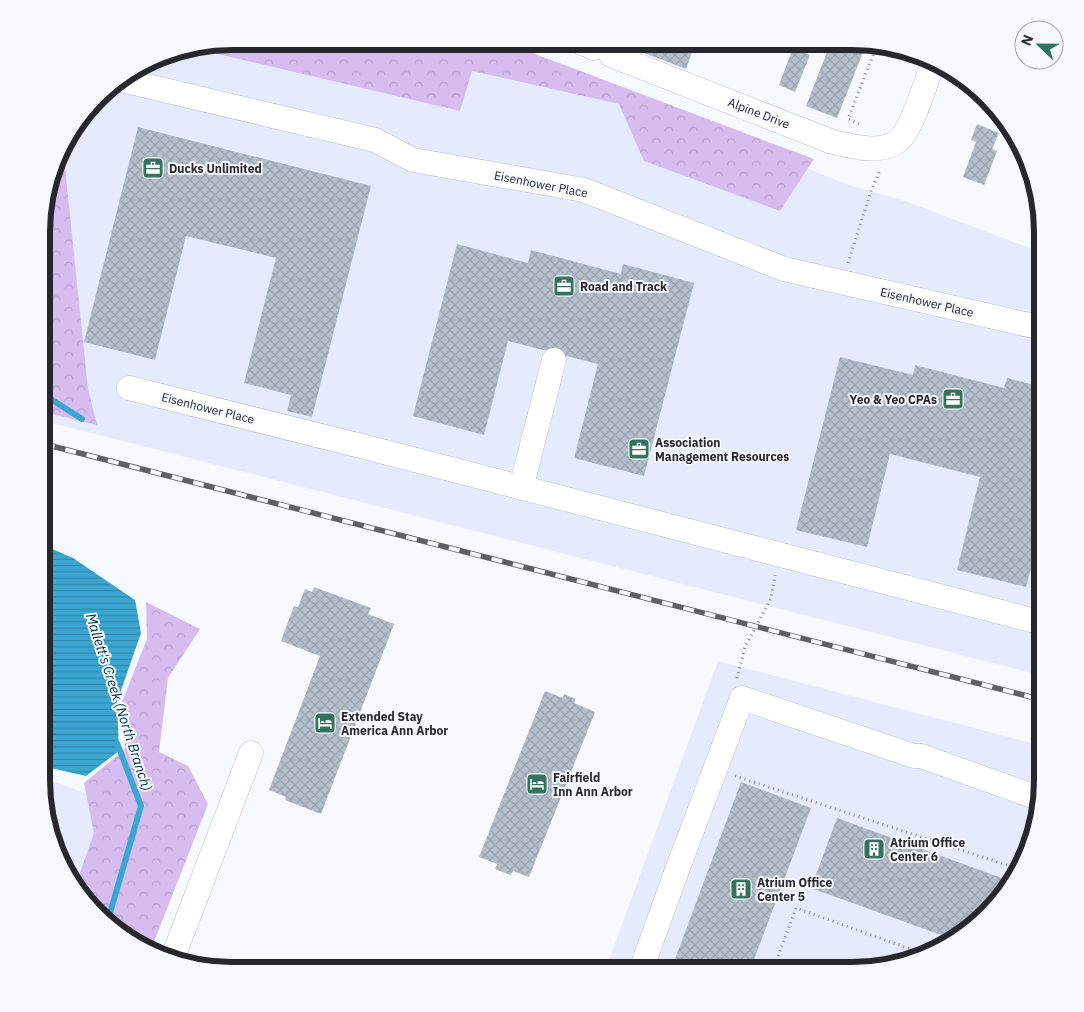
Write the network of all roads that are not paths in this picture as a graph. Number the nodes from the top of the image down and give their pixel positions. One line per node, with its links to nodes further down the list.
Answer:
1 (599, 50): 2 (street, Alpine Drive)
2 (931, 68)
3 (130, 82): 4 (street, Eisenhower Place)
4 (1034, 326)
5 (554, 360): 7 (street)
6 (129, 388): 7 (street, Eisenhower Place)
7 (522, 488): 8 (street, Eisenhower Place)
8 (1034, 621)
9 (251, 752): 11 (street)
10 (1033, 796): 12 (street)
11 (175, 952)
12 (644, 962)

